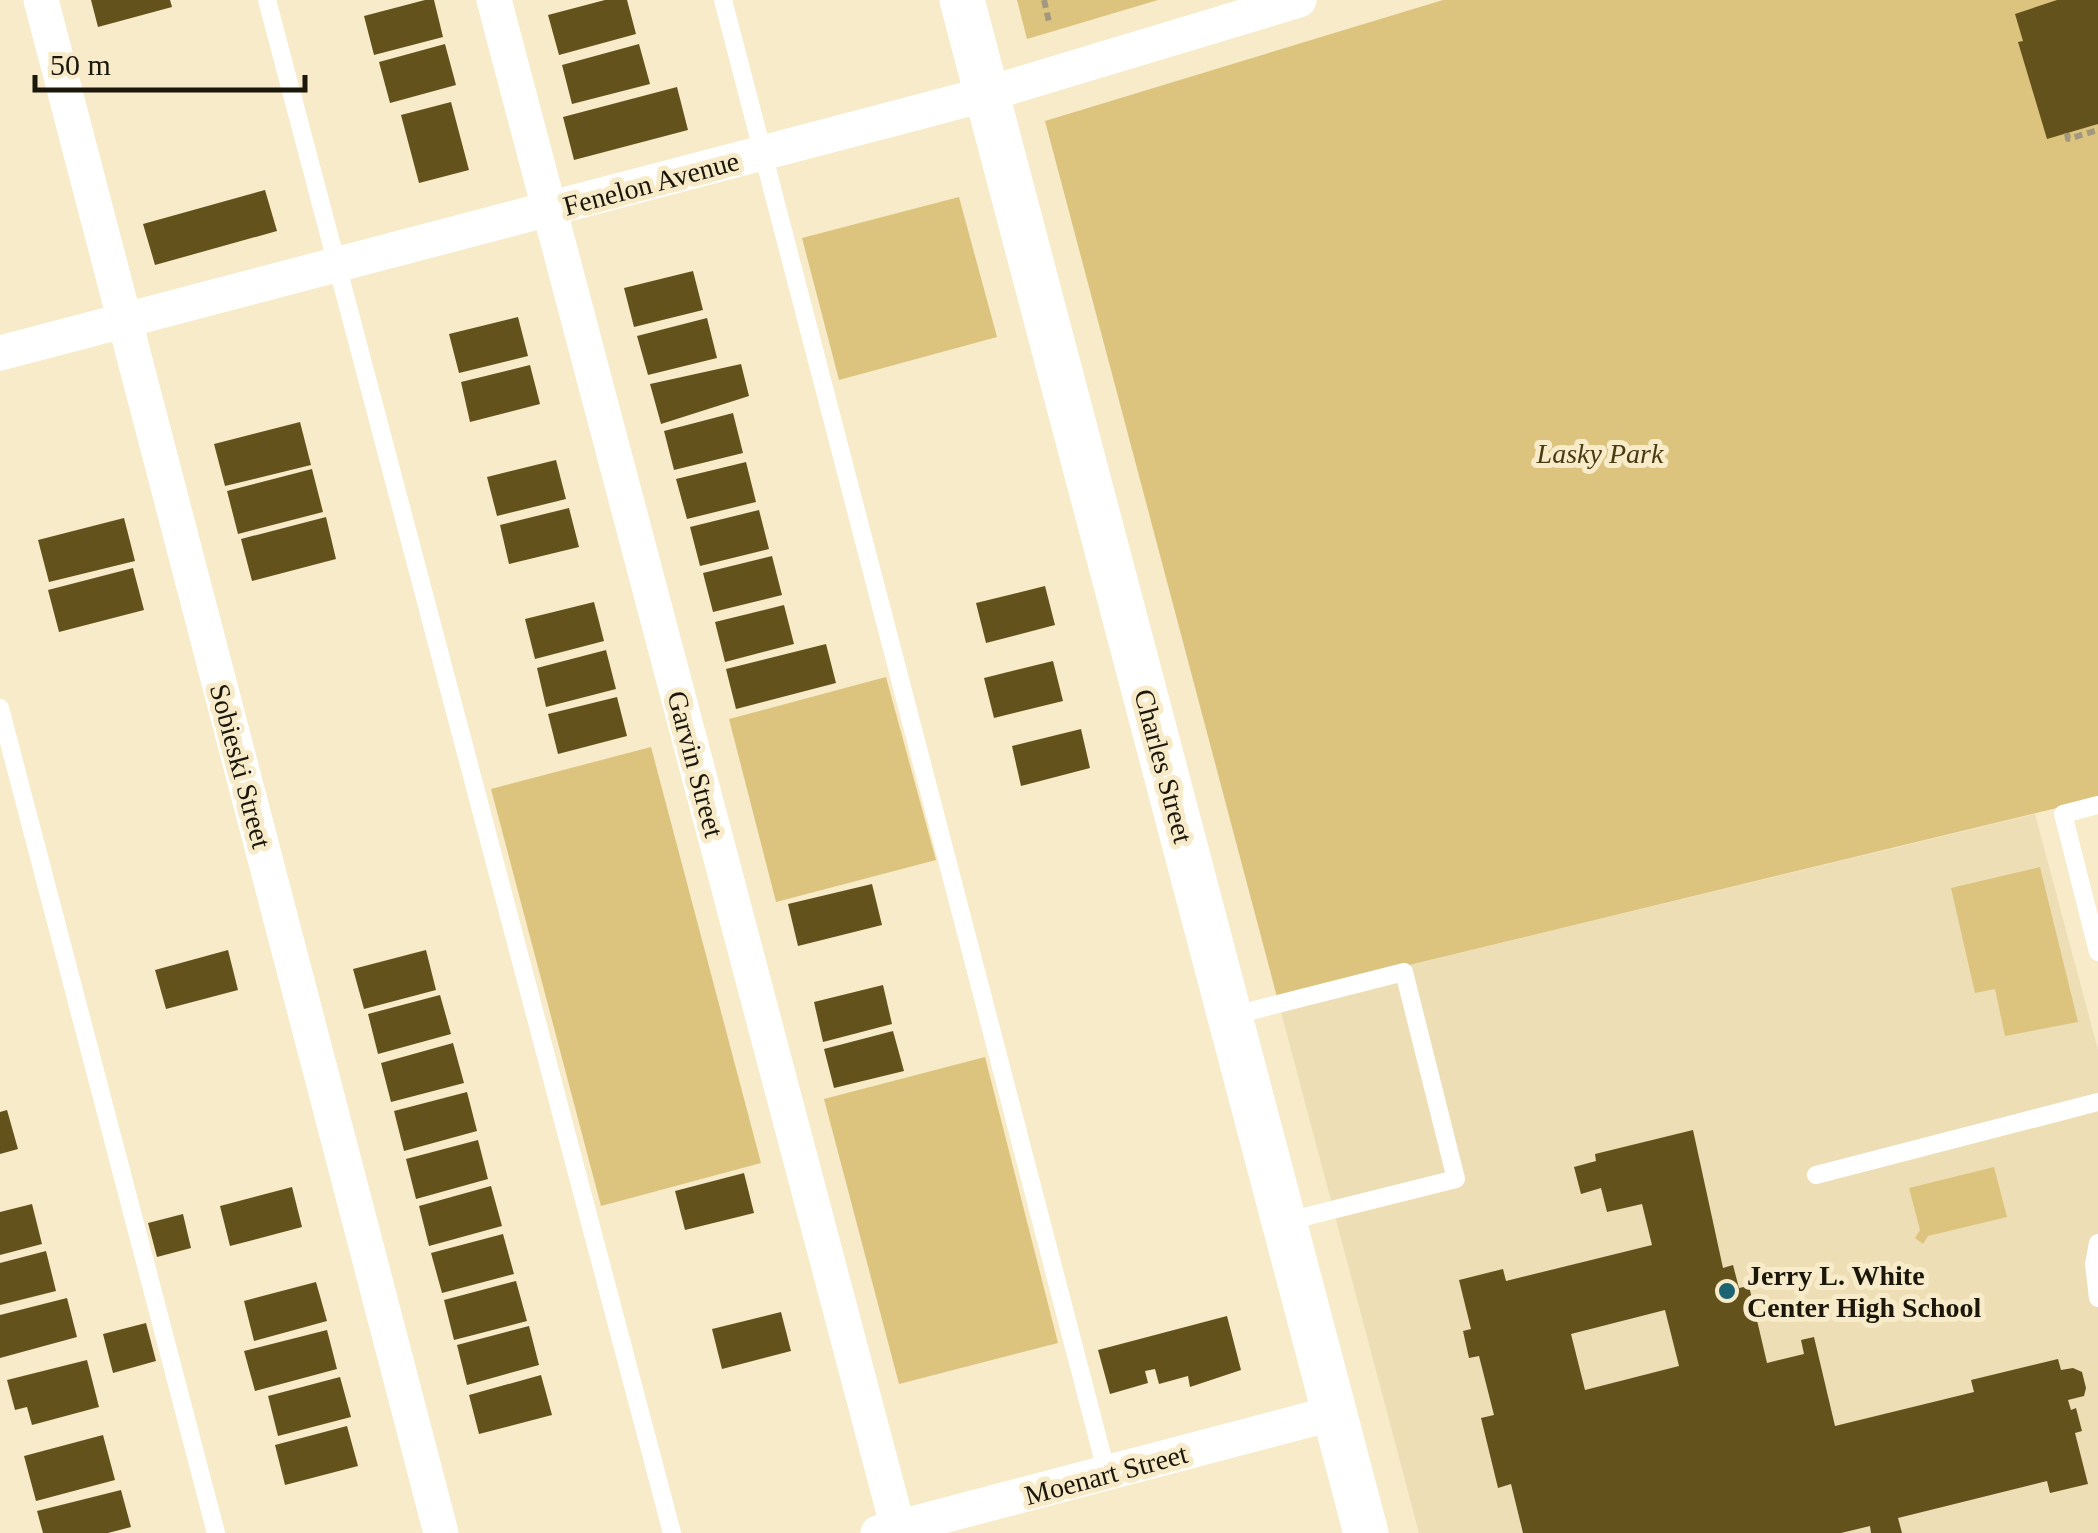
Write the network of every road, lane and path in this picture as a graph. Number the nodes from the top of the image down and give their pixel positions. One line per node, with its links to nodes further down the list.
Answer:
1 (40, 0): 15 (street, Sobieski Street)
2 (267, 0): 14 (lane)
3 (494, 0): 13 (street, Garvin Street)
4 (723, 0): 12 (lane)
5 (962, 0): 9 (street, Charles Street)
6 (1044, 0): 8 (path)
7 (1299, 0): 9 (street, Fenelon Avenue)
8 (1049, 22)
9 (987, 94): 12 (street, Fenelon Avenue); 20 (street, Charles Street)
10 (2098, 130): 11 (path)
11 (2067, 134)
12 (763, 154): 13 (street, Fenelon Avenue); 27 (lane)
13 (549, 209): 14 (street, Fenelon Avenue); 28 (street, Garvin Street)
14 (336, 266): 15 (street, Fenelon Avenue); 31 (lane)
15 (126, 322): 16 (street, Fenelon Avenue); 30 (street, Sobieski Street)
16 (0, 354)
17 (0, 708): 29 (lane)
18 (2098, 806): 19 (lane)
19 (2098, 952)
20 (1230, 1016): 23 (street, Charles Street); 23 (lane)
21 (2098, 1102): 22 (lane)
22 (1816, 1175)
23 (1284, 1222): 26 (street, Charles Street)
24 (2098, 1243): 25 (lane)
25 (2098, 1298)
26 (1334, 1413): 27 (street, Moenart Street); 32 (street, Charles Street)
27 (1107, 1474): 28 (street, Moenart Street)
28 (888, 1530)
29 (216, 1533)
30 (441, 1533)
31 (672, 1533)
32 (1366, 1533)

